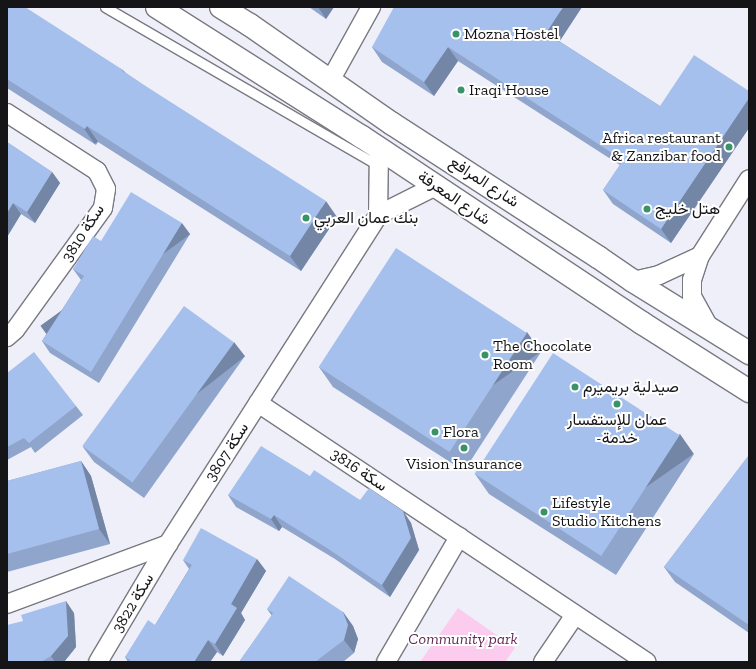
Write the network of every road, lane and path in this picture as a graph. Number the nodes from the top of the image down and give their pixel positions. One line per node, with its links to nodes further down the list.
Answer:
1 (105, 7): 8 (lane)
2 (156, 7): 8 (main road, شارع المعرفة)
3 (221, 7): 5 (main road, شارع المرافع)
4 (372, 7): 6 (street)
5 (245, 16): 6 (main road, شارع المرافع)
6 (330, 81): 13 (main road, شارع المرافع)
7 (7, 113): 15 (street, سكة 3810)
8 (379, 157): 10 (main road, شارع المعرفة); 11 (street)
9 (749, 180): 12 (street)
10 (436, 186): 11 (street); 17 (main road, شارع المعرفة)
11 (378, 215): 18 (street, سكة 3807)
12 (700, 256): 13 (street); 14 (street)
13 (633, 281): 14 (main road, شارع المرافع)
14 (710, 329): 16 (main road, شارع المرافع)
15 (7, 337)
16 (749, 353)
17 (749, 392)
18 (258, 403): 19 (street, سكة 3816); 20 (street, سكة 3807)
19 (459, 537): 22 (street, سكة 3816); 24 (street)
20 (168, 544): 21 (street); 23 (street, سكة 3822)
21 (7, 604)
22 (575, 615): 25 (street); 26 (street, سكة 3816)
23 (98, 662)
24 (386, 662)
25 (543, 662)
26 (646, 662)

